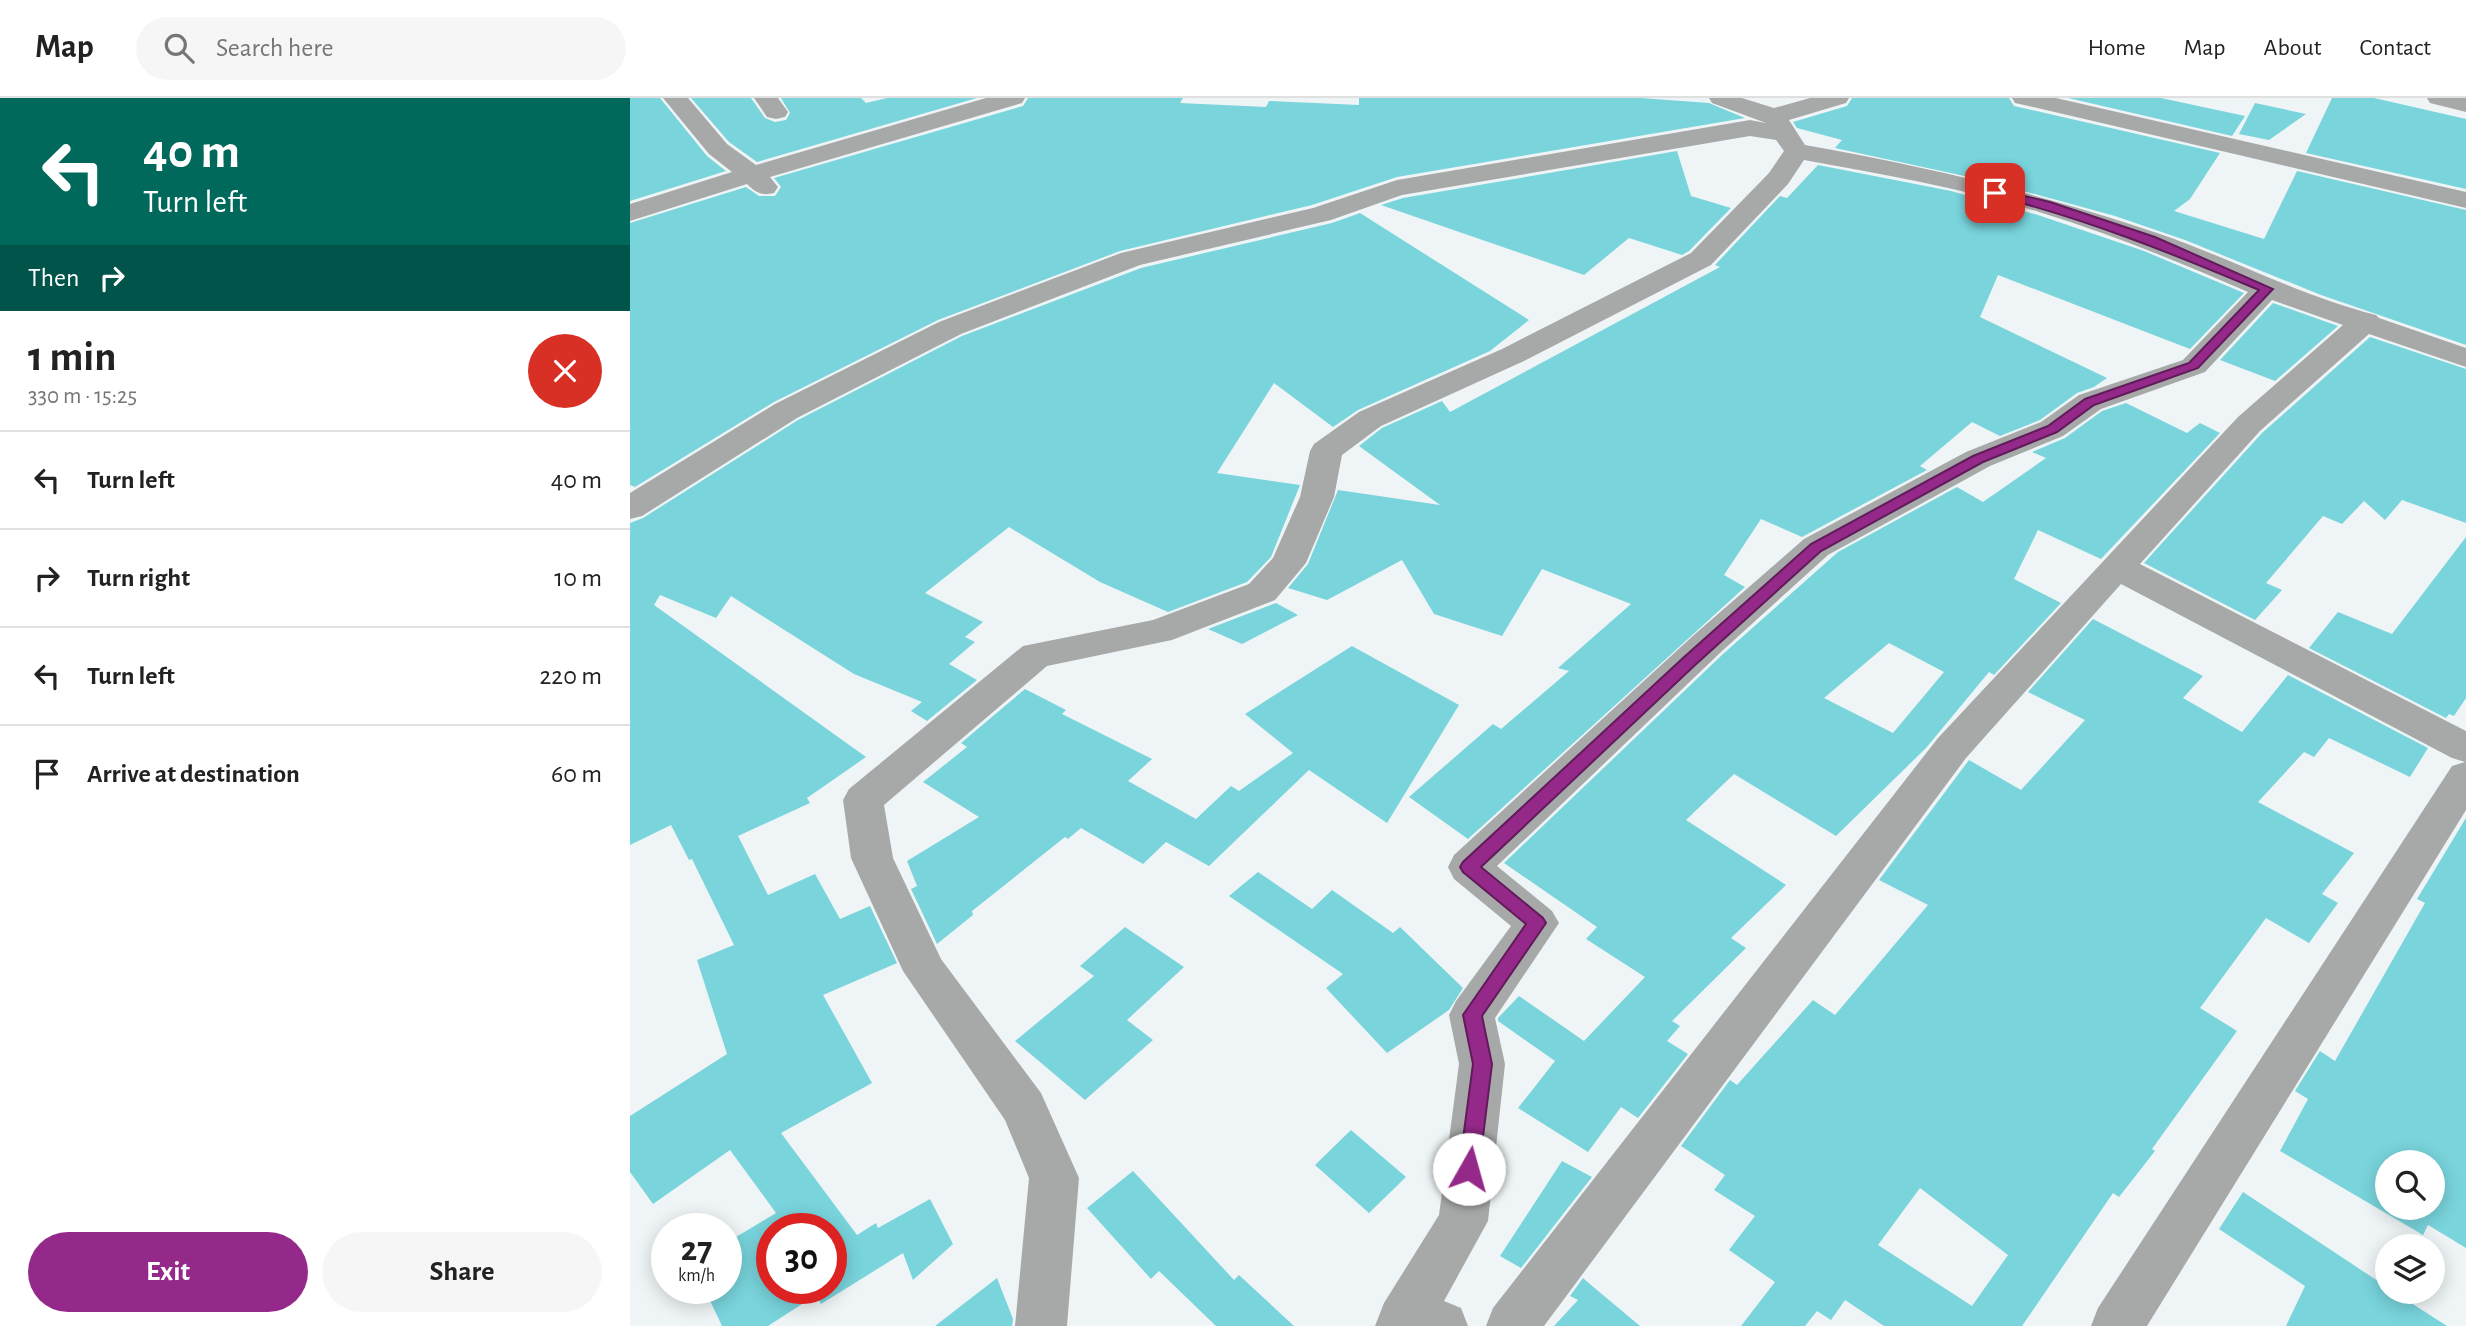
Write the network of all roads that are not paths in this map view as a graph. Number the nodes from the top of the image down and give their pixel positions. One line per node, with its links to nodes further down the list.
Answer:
1 (675, 98): 9 (street)
2 (1013, 98): 9 (street)
3 (1721, 98): 8 (street)
4 (1837, 98): 8 (street)
5 (2024, 98): 10 (street)
6 (2439, 98): 7 (street)
7 (2466, 105)
8 (1785, 134): 12 (street); 15 (street); 20 (street)
9 (760, 183): 11 (street)
10 (2466, 200)
11 (630, 213)
12 (2267, 289): 13 (street); 19 (street)
13 (2366, 321): 14 (street); 16 (street)
14 (2466, 358)
15 (630, 508)
16 (2117, 566): 17 (street); 21 (street)
17 (2466, 748)
18 (2466, 777): 22 (street)
19 (1415, 1324)
20 (1041, 1326)
21 (1511, 1326)
22 (2117, 1326)

